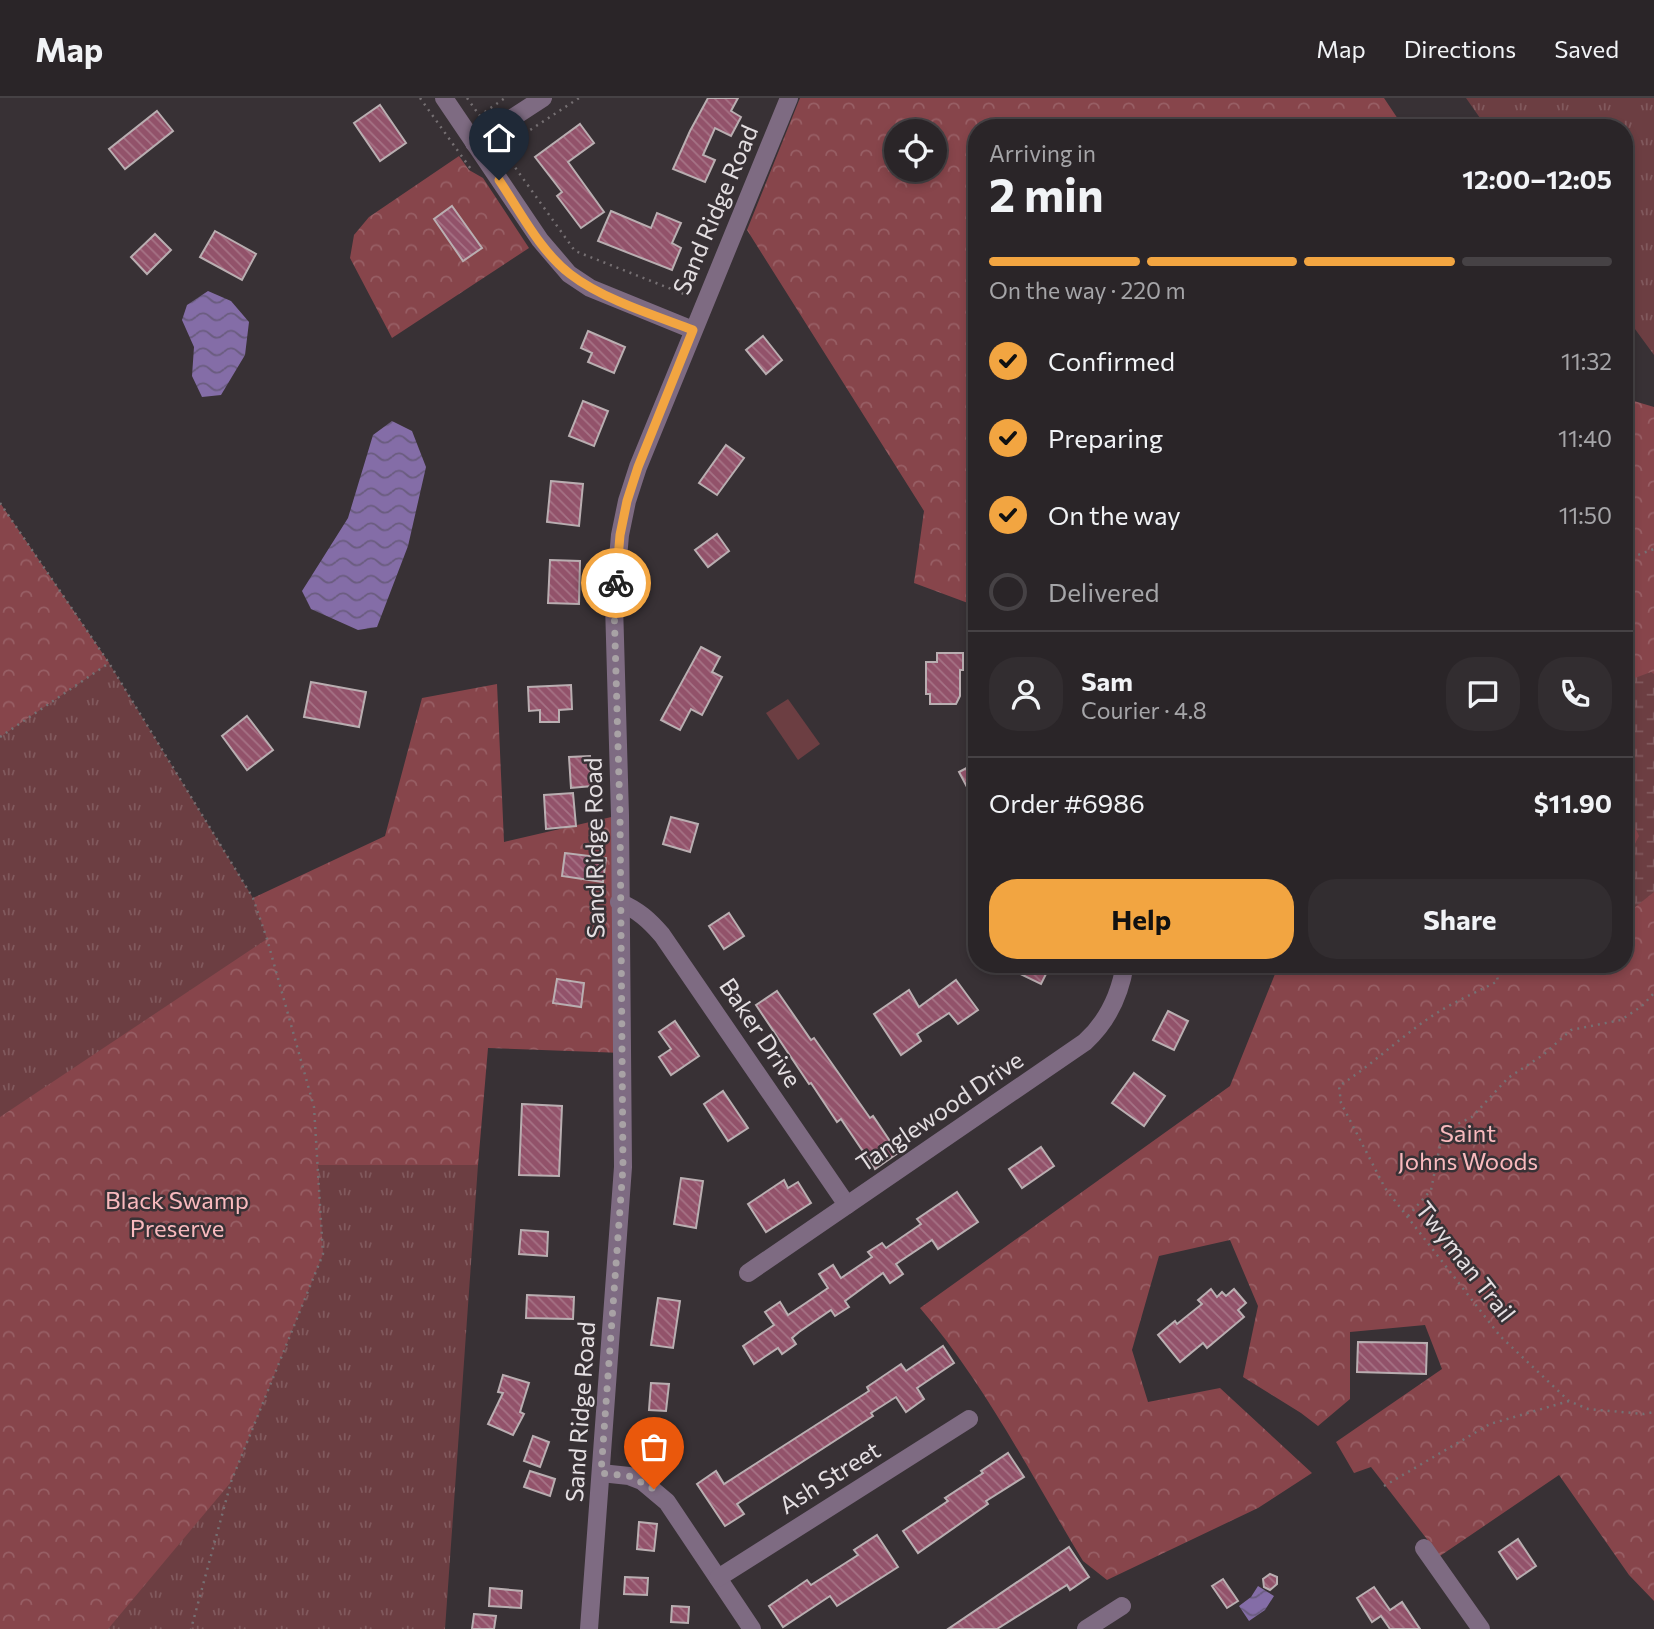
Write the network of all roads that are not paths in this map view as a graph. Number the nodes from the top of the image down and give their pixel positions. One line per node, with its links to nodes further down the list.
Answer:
1 (444, 98): 4 (street)
2 (543, 98): 4 (street)
3 (789, 98): 5 (street, Sand Ridge Road)
4 (474, 143): 5 (street)
5 (693, 330): 6 (street, Sand Ridge Road)
6 (619, 902): 8 (street, Baker Drive); 11 (street, Sand Ridge Road)
7 (1123, 973): 8 (street, Tanglewood Drive)
8 (847, 1205): 9 (street, Tanglewood Drive)
9 (748, 1273)
10 (969, 1419): 13 (street, Ash Street)
11 (601, 1473): 13 (street); 15 (street, Sand Ridge Road)
12 (1424, 1548): 18 (street)
13 (718, 1578): 16 (street)
14 (1122, 1606): 17 (street)
15 (589, 1629)
16 (752, 1629)
17 (1086, 1629)
18 (1481, 1629)

